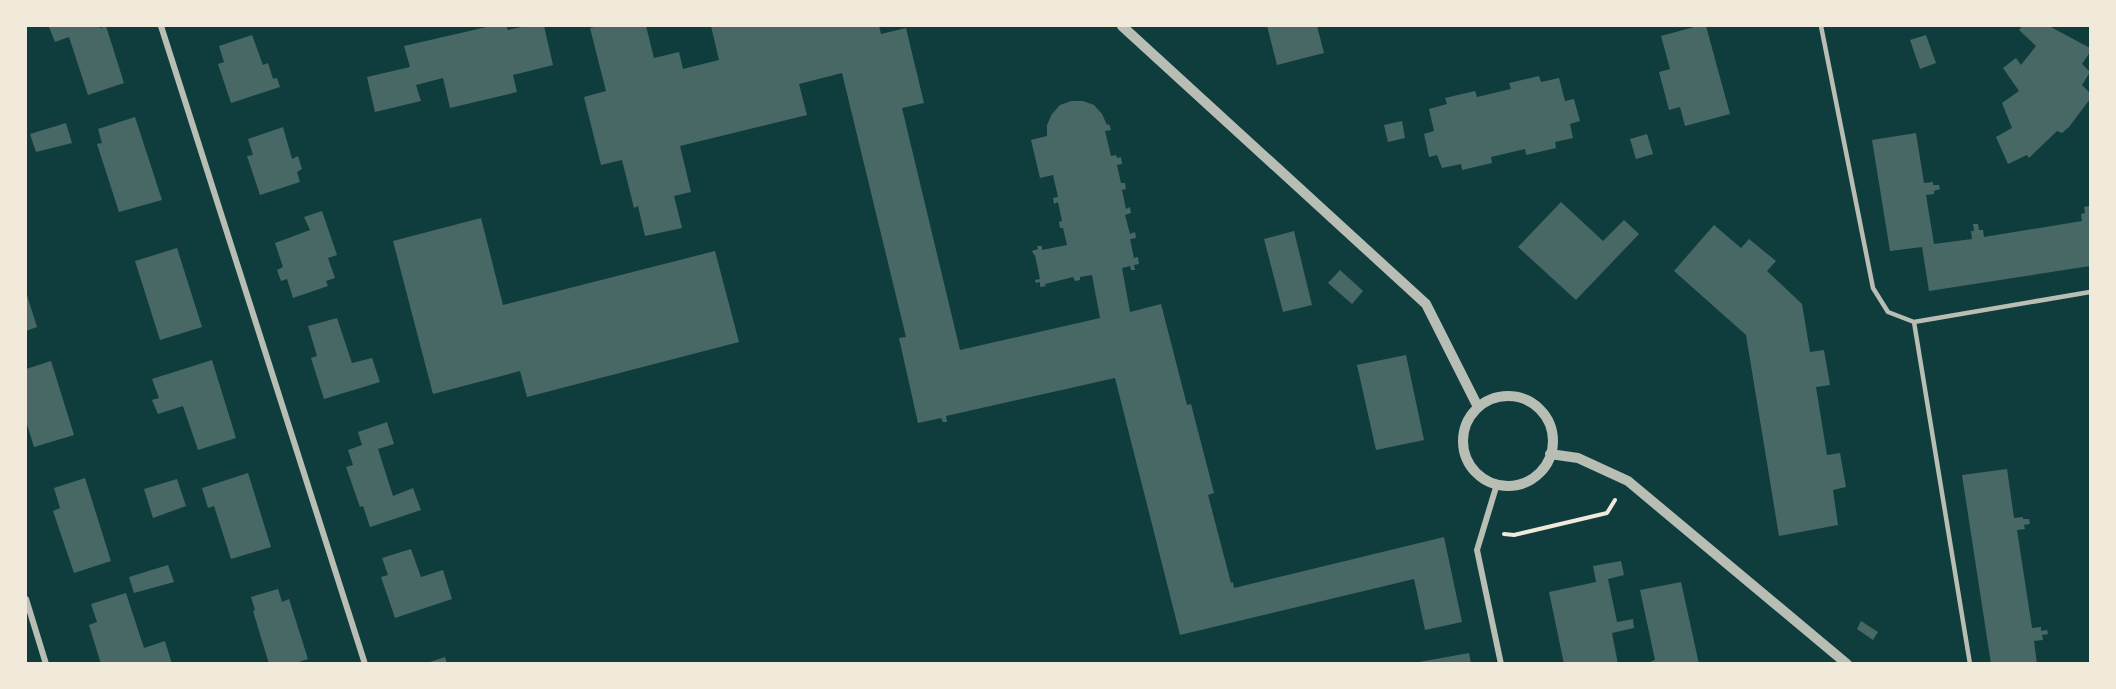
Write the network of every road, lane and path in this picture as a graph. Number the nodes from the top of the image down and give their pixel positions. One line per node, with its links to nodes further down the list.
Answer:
1 (160, 26): 13 (street)
2 (1122, 26): 6 (street)
3 (1821, 26): 5 (lane)
4 (2091, 292): 5 (lane)
5 (1914, 322): 16 (lane)
6 (1478, 407): 7 (street); 9 (street)
7 (1550, 454): 8 (street); 9 (street)
8 (1628, 481): 10 (path); 15 (street)
9 (1497, 484): 10 (street)
10 (1482, 531): 14 (street)
11 (26, 599): 12 (street)
12 (46, 663)
13 (365, 663)
14 (1501, 663)
15 (1847, 663)
16 (1970, 663)

